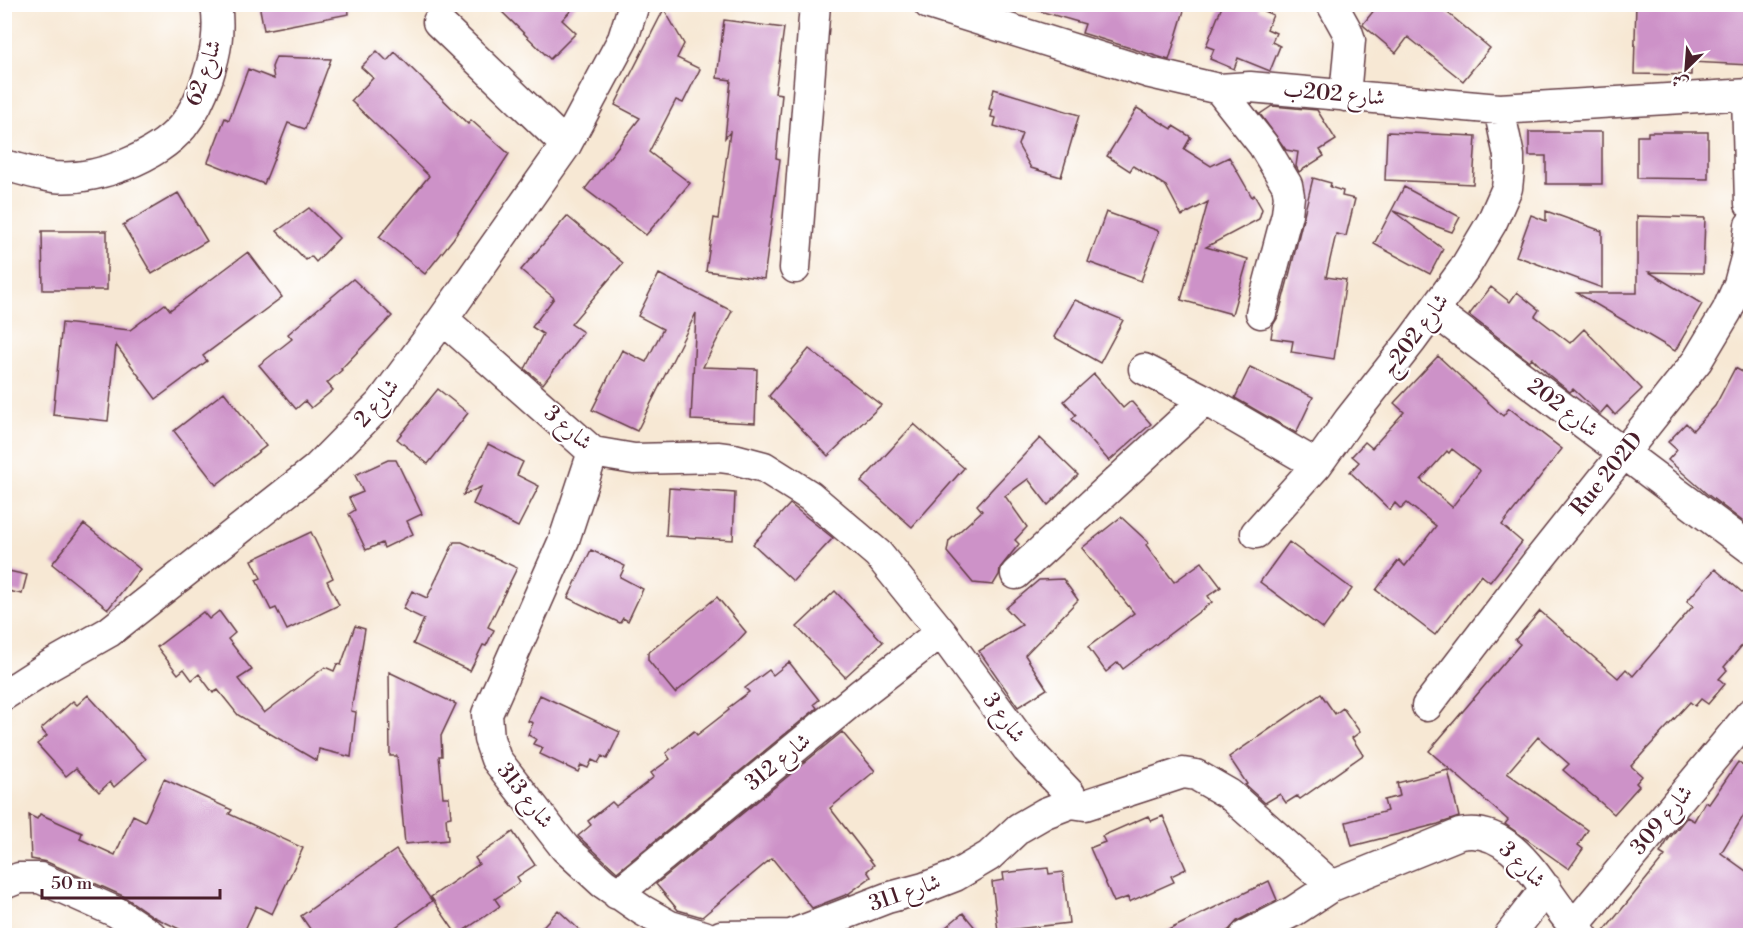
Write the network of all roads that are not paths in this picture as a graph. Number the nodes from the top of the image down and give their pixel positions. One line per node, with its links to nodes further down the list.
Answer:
1 (216, 4): 12 (street, شارع 62)
2 (633, 4): 11 (street, شارع 2)
3 (815, 4): 15 (street)
4 (929, 4): 7 (street, شارع 202ب)
5 (1332, 4): 9 (street)
6 (438, 22): 11 (street)
7 (1219, 89): 9 (street, شارع 202ب); 17 (street)
8 (1749, 94): 10 (street, شارع 202ب); 13 (street)
9 (1345, 96): 10 (street, شارع 202ب)
10 (1499, 109): 16 (street, شارع 202ج)
11 (566, 145): 18 (street, شارع 2)
12 (4, 165)
13 (1750, 204)
14 (1750, 225): 22 (street, Rue 202D)
15 (795, 267)
16 (1434, 310): 22 (street, شارع 202); 23 (street, شارع 202ج)
17 (1261, 313)
18 (443, 319): 21 (street, شارع 3); 28 (street, شارع 2)
19 (1144, 369): 20 (street)
20 (1205, 400): 23 (street); 26 (street)
21 (593, 452): 27 (street, شارع 3); 35 (street, شارع 313)
22 (1624, 453): 25 (street, شارع 202); 29 (street, Rue 202D)
23 (1317, 465): 24 (street, شارع 202ج)
24 (1256, 533)
25 (1750, 548)
26 (1016, 574)
27 (941, 632): 31 (street, شارع 3); 35 (street, شارع 312)
28 (4, 695)
29 (1427, 706)
30 (1750, 714): 36 (street, شارع 309)
31 (1071, 803): 33 (street); 39 (street, شارع 311)
32 (4, 884): 37 (street)
33 (1332, 886): 34 (street, شارع 3); 40 (street, شارع 3)
34 (1545, 888): 36 (street, شارع 3); 41 (street)
35 (617, 894): 38 (street, شارع 313)
36 (1578, 931)
37 (152, 936)
38 (704, 936)
39 (721, 936)
40 (1245, 936)
41 (1509, 936)

